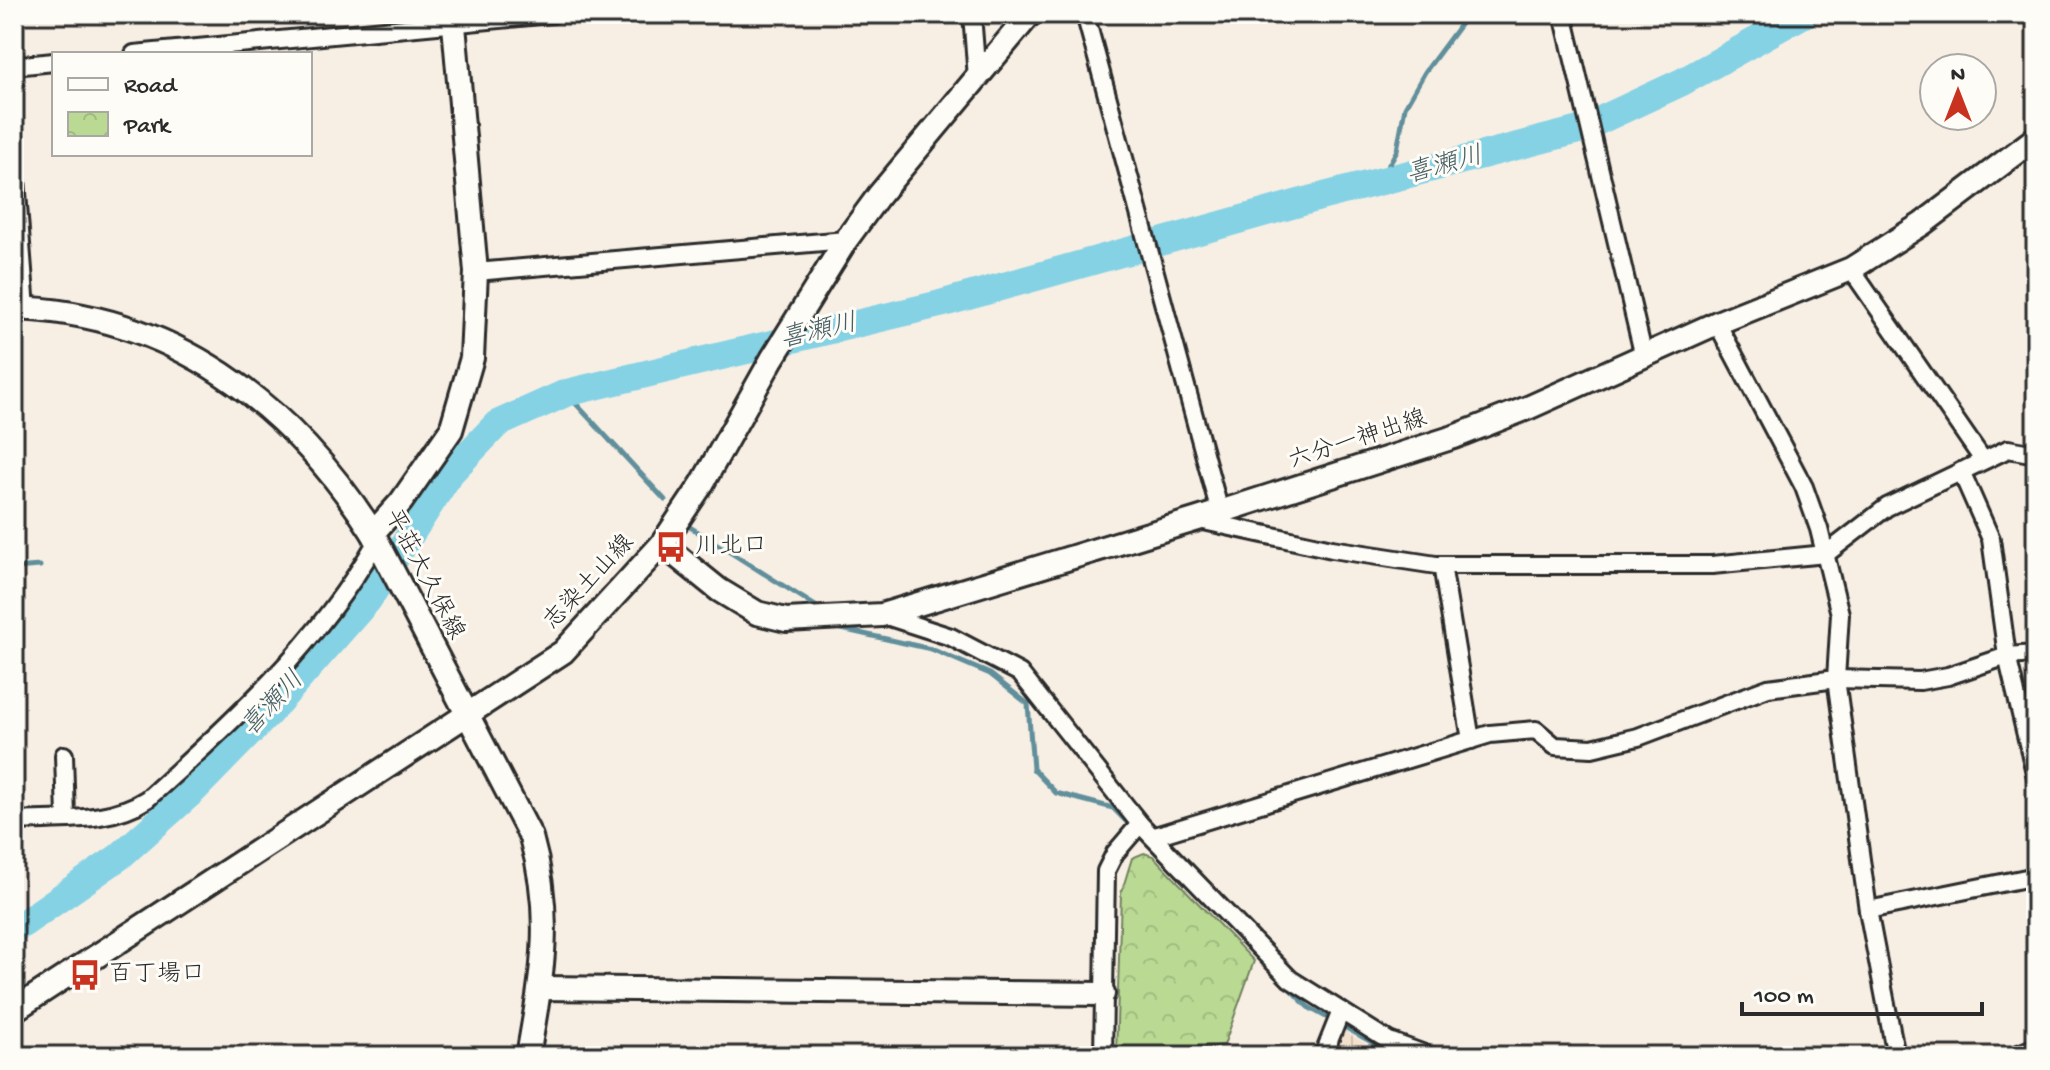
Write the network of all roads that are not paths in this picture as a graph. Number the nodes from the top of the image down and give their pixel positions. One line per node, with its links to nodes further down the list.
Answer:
1 (552, 14): 6 (street)
2 (972, 14): 10 (street)
3 (1030, 14): 10 (main road, 志染土山線)
4 (1085, 14): 22 (street)
5 (1563, 14): 18 (street)
6 (454, 18): 7 (street); 15 (main road)
7 (152, 52)
8 (52, 62): 9 (street)
9 (14, 66)
10 (977, 78): 13 (main road, 志染土山線)
11 (2036, 138): 14 (main road, 六分一神出線)
12 (14, 153): 16 (street)
13 (846, 240): 15 (street); 25 (main road, 志染土山線)
14 (1851, 269): 17 (main road, 六分一神出線); 20 (street)
15 (476, 272): 24 (main road)
16 (20, 309): 24 (main road, 平荘大久保線)
17 (1717, 323): 18 (main road, 六分一神出線); 26 (street)
18 (1644, 357): 22 (main road, 六分一神出線)
19 (2036, 454): 20 (street)
20 (1983, 460): 21 (street)
21 (1961, 471): 26 (street); 30 (street)
22 (1220, 512): 23 (main road, 六分一神出線)
23 (1198, 519): 27 (street); 28 (main road, 六分一神出線)
24 (376, 539): 32 (main road, 平荘大久保線); 36 (street)
25 (662, 544): 28 (main road, 六分一神出線); 32 (main road, 志染土山線)
26 (1826, 554): 27 (street); 31 (street)
27 (1442, 565): 33 (street)
28 (882, 615): 38 (street)
29 (2036, 654): 30 (street)
30 (2007, 656): 31 (street); 35 (street)
31 (1836, 679): 33 (street); 41 (street)
32 (468, 715): 42 (main road, 平荘大久保線); 44 (main road, 志染土山線)
33 (1471, 740): 39 (street)
34 (64, 755): 36 (street)
35 (2036, 777)
36 (66, 817): 37 (street)
37 (14, 821)
38 (1140, 824): 39 (street); 43 (street)
39 (1155, 836): 45 (street)
40 (2036, 876): 41 (street)
41 (1868, 910): 51 (street)
42 (540, 988): 43 (main road); 47 (main road, 平荘大久保線)
43 (1103, 994): 48 (street)
44 (14, 1010)
45 (1341, 1011): 49 (street); 50 (street)
46 (2036, 1047): 52 (street)
47 (528, 1056)
48 (1103, 1056)
49 (1323, 1056)
50 (1430, 1056)
51 (1896, 1056)
52 (2014, 1056)

